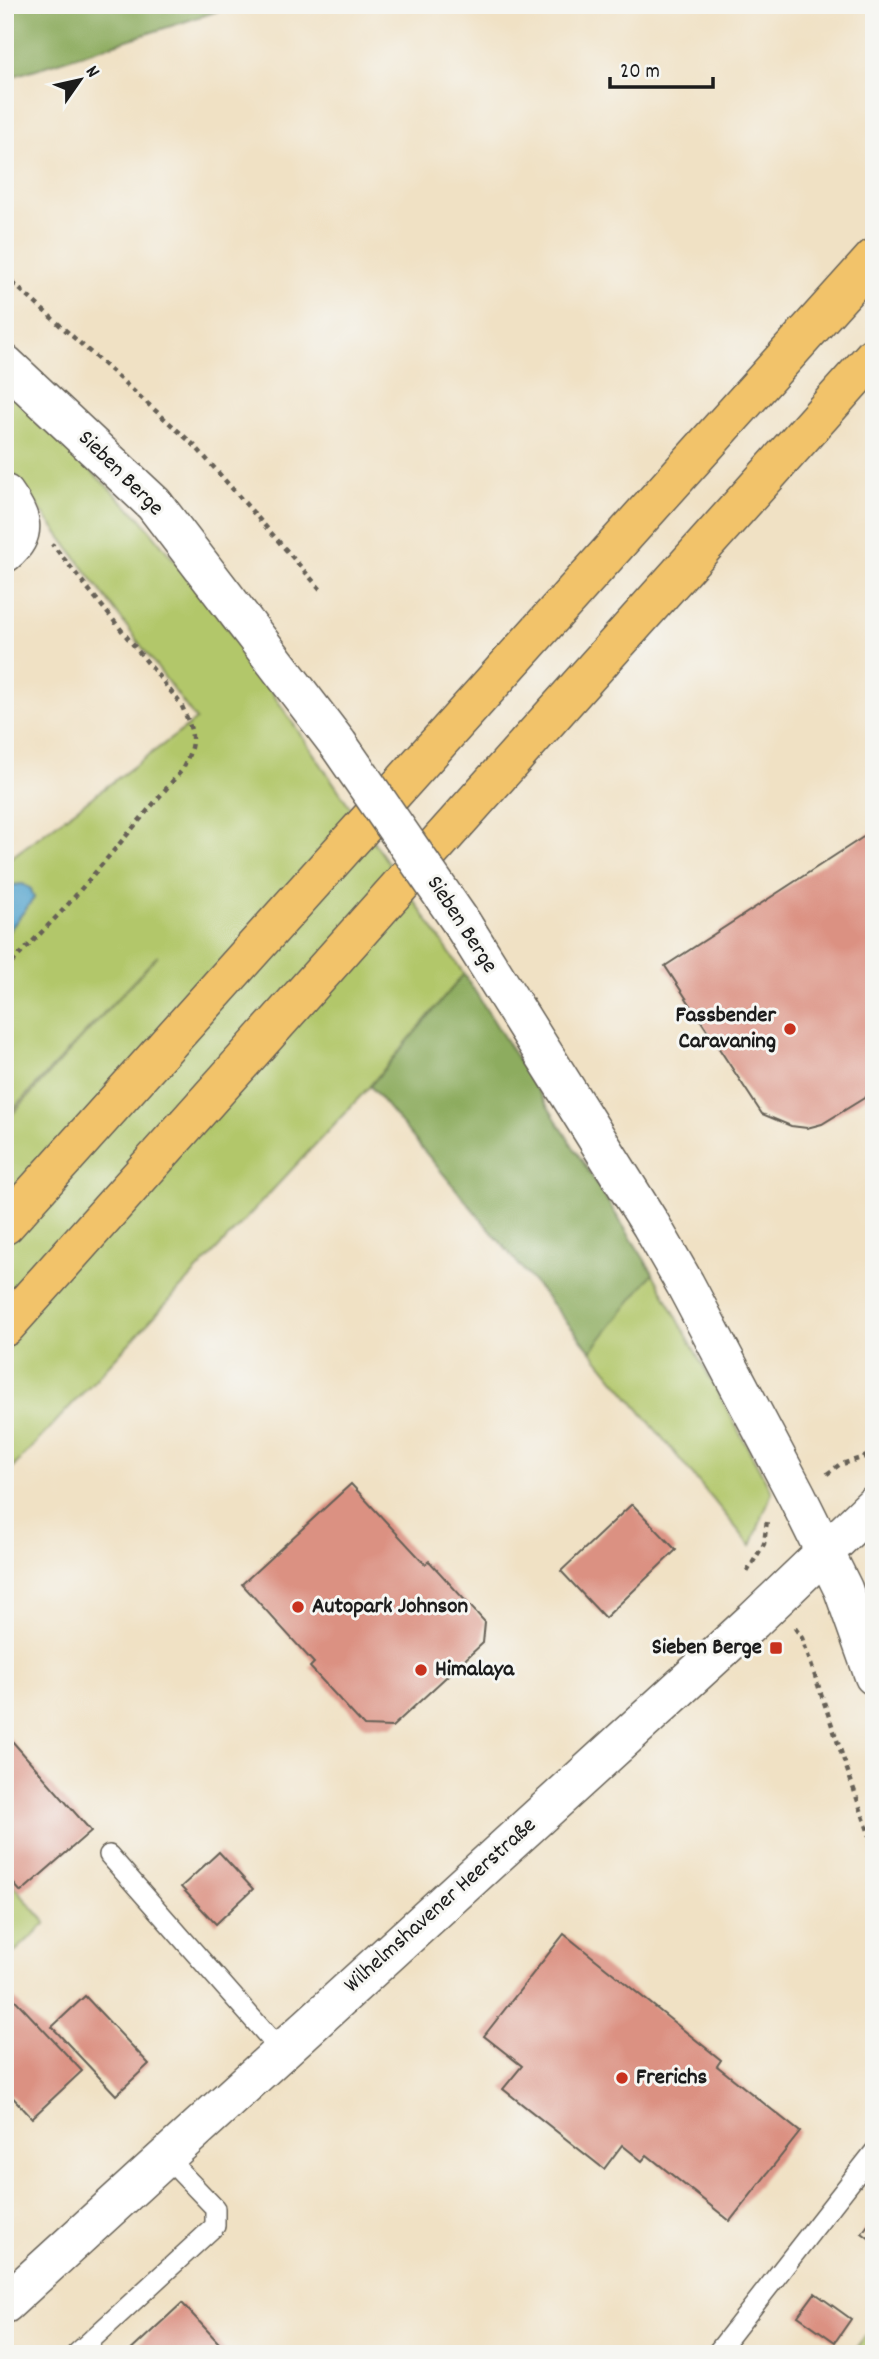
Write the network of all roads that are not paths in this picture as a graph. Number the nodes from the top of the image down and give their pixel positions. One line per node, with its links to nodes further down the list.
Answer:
1 (874, 258): 6 (highway)
2 (874, 356): 7 (highway)
3 (5, 364): 9 (street, Sieben Berge, bridge)
4 (5, 494): 5 (street)
5 (13, 541)
6 (5, 1225)
7 (5, 1327)
8 (874, 1505): 9 (street, Wilhelmshavener Heerstraße)
9 (825, 1553): 10 (street, Sieben Berge); 12 (street, Wilhelmshavener Heerstraße)
10 (874, 1676)
11 (108, 1855): 12 (lane)
12 (281, 2051): 14 (street, Wilhelmshavener Heerstraße)
13 (874, 2152): 17 (lane)
14 (165, 2156): 15 (street, Wilhelmshavener Heerstraße); 16 (lane)
15 (5, 2304)
16 (76, 2354)
17 (716, 2354)

